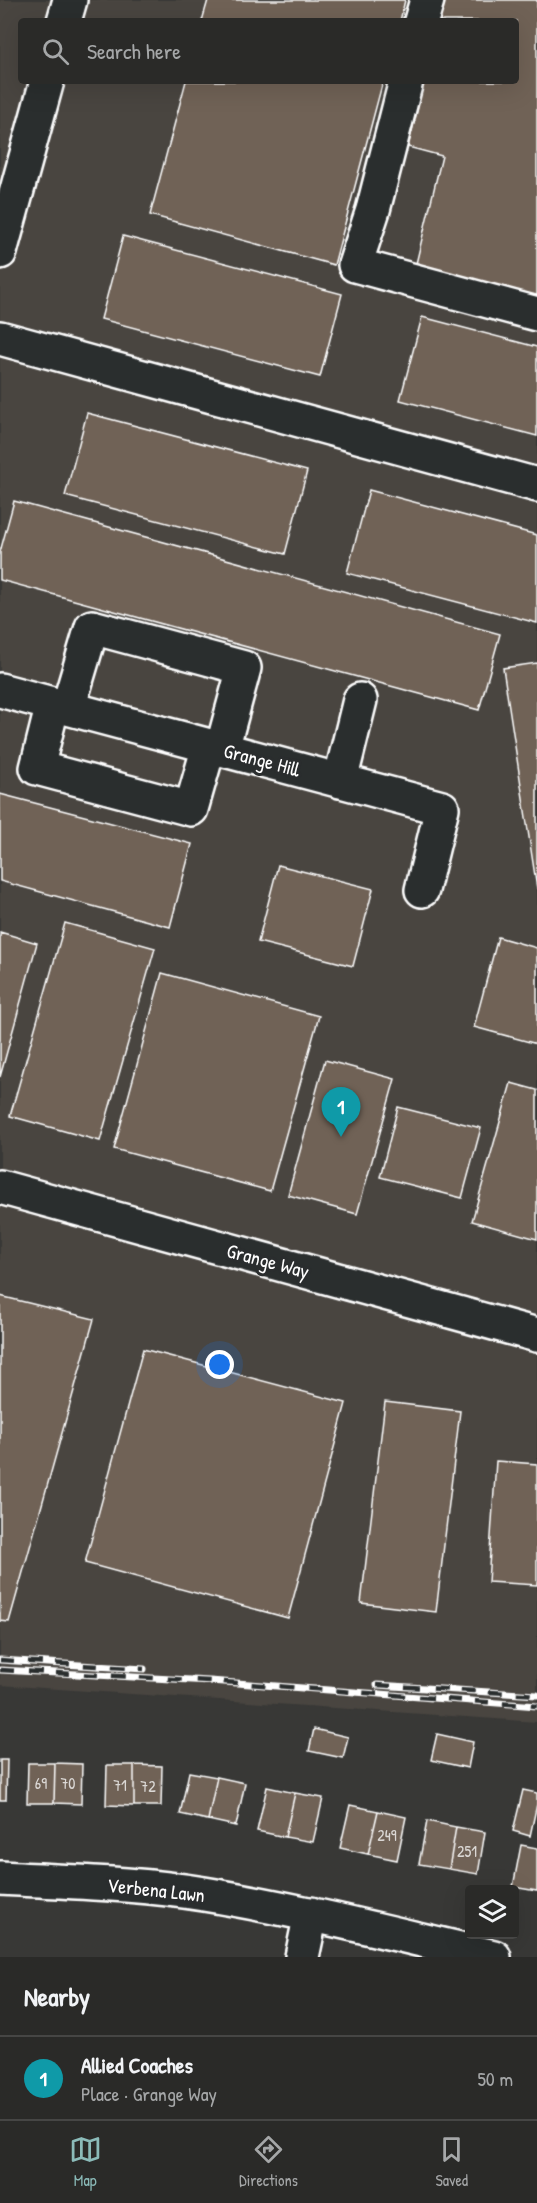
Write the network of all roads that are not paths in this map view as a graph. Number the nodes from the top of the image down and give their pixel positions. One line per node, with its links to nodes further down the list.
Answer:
1 (70, 0): 3 (street)
2 (427, 0): 4 (street)
3 (65, 18)
4 (422, 18)
5 (46, 84): 7 (street)
6 (405, 84): 8 (street)
7 (0, 252)
8 (537, 314)
9 (0, 338): 10 (street)
10 (537, 485)
11 (0, 690): 13 (street, Grange Hill)
12 (360, 700): 15 (street)
13 (60, 706): 14 (street, Grange Hill); 14 (street); 14 (street)
14 (215, 748): 15 (street, Grange Hill)
15 (340, 781): 16 (street, Grange Hill)
16 (422, 890)
17 (0, 1187): 18 (street, Grange Way)
18 (537, 1335)
19 (0, 1878): 20 (street, Verbena Lawn)
20 (311, 1914): 21 (street); 22 (street, Verbena Lawn)
21 (302, 1957)
22 (494, 1957)

